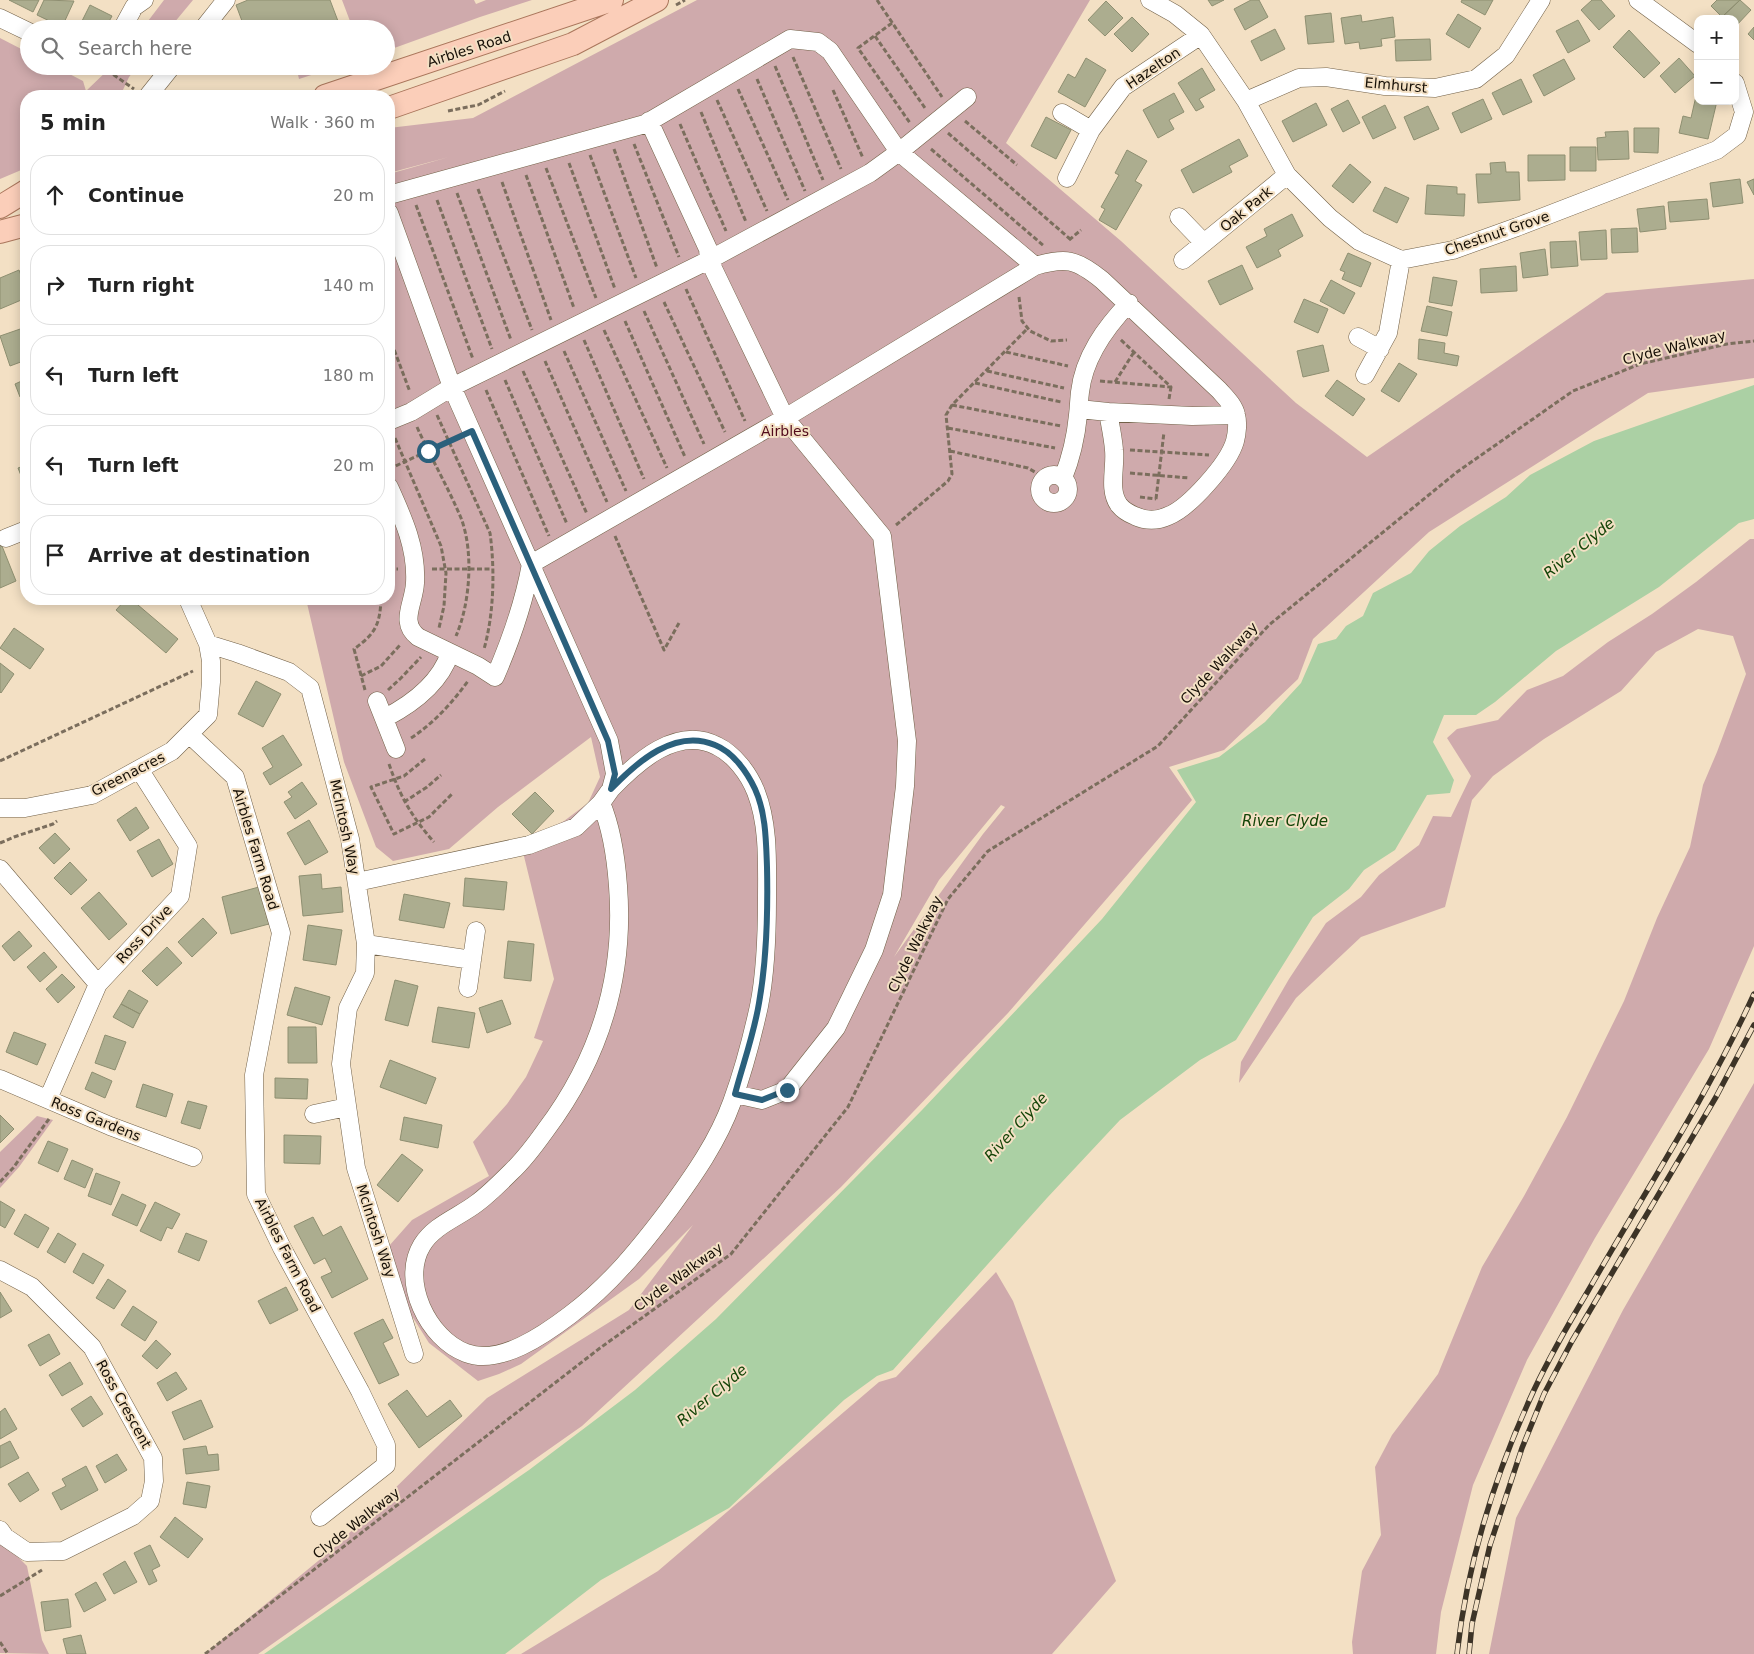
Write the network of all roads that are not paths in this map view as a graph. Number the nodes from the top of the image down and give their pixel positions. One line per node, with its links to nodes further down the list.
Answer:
1 (144, 0): 9 (street)
2 (226, 0): 10 (street)
3 (612, 0): 16 (main road, Airbles Road)
4 (657, 0): 20 (main road, Airbles Road)
5 (1150, 0): 12 (street)
6 (1541, 0): 19 (street, Elmhurst)
7 (1638, 0): 13 (street)
8 (0, 18): 11 (street)
9 (127, 20)
10 (210, 20)
11 (20, 28)
12 (1201, 35): 19 (street); 23 (street, Hazelton)
13 (1694, 41)
14 (163, 75): 15 (street)
15 (147, 90)
16 (360, 90)
17 (1739, 96): 37 (street, Chestnut Grove)
18 (967, 97): 24 (street)
19 (1246, 101): 25 (street)
20 (395, 106)
21 (1062, 113): 23 (street)
22 (649, 121): 24 (street); 27 (street); 35 (street)
23 (1091, 130): 26 (street, Hazelton)
24 (899, 152): 35 (street); 38 (street)
25 (1287, 175): 34 (street, Oak Park); 37 (street)
26 (1067, 178)
27 (395, 193)
28 (20, 198): 29 (main road)
29 (0, 207)
30 (1179, 217): 34 (street)
31 (20, 227): 33 (main road)
32 (395, 230): 43 (street)
33 (0, 232)
34 (1204, 243): 36 (street, Oak Park)
35 (709, 260): 43 (street); 48 (street)
36 (1183, 260)
37 (1401, 260): 41 (street)
38 (1041, 264): 39 (street); 48 (street)
39 (1129, 303): 44 (street); 46 (street)
40 (1358, 337): 41 (street)
41 (1380, 349): 42 (street)
42 (1365, 375)
43 (452, 387): 47 (street); 53 (street)
44 (1081, 391): 45 (street); 49 (street)
45 (1108, 412): 46 (street); 46 (street)
46 (1236, 415)
47 (395, 418)
48 (785, 418): 53 (street); 72 (street)
49 (1054, 478)
50 (395, 501): 56 (street)
51 (20, 532): 52 (street)
52 (6, 538)
53 (531, 564): 56 (street); 62 (street)
54 (190, 605): 55 (street)
55 (209, 652): 59 (street, Greenacres); 65 (street, McIntosh Way)
56 (450, 653): 58 (street)
57 (377, 701): 58 (street)
58 (385, 718): 60 (street)
59 (189, 734): 61 (street, Greenacres); 79 (street, Airbles Farm Road)
60 (396, 748)
61 (139, 769): 63 (street, Greenacres); 69 (street, Ross Drive)
62 (606, 796): 65 (street); 72 (street); 72 (street)
63 (0, 808)
64 (0, 869): 69 (street)
65 (357, 882): 67 (street, McIntosh Way)
66 (476, 931): 68 (street)
67 (366, 944): 68 (street); 74 (street, McIntosh Way)
68 (472, 960): 70 (street)
69 (98, 984): 73 (street, Ross Drive)
70 (468, 988)
71 (0, 1078): 73 (street, Ross Gardens)
72 (735, 1094)
73 (53, 1102): 76 (street, Ross Gardens)
74 (347, 1107): 75 (street); 78 (street, McIntosh Way)
75 (314, 1114)
76 (193, 1157)
77 (0, 1270): 80 (street, Ross Crescent)
78 (414, 1354)
79 (320, 1517)
80 (0, 1530)

